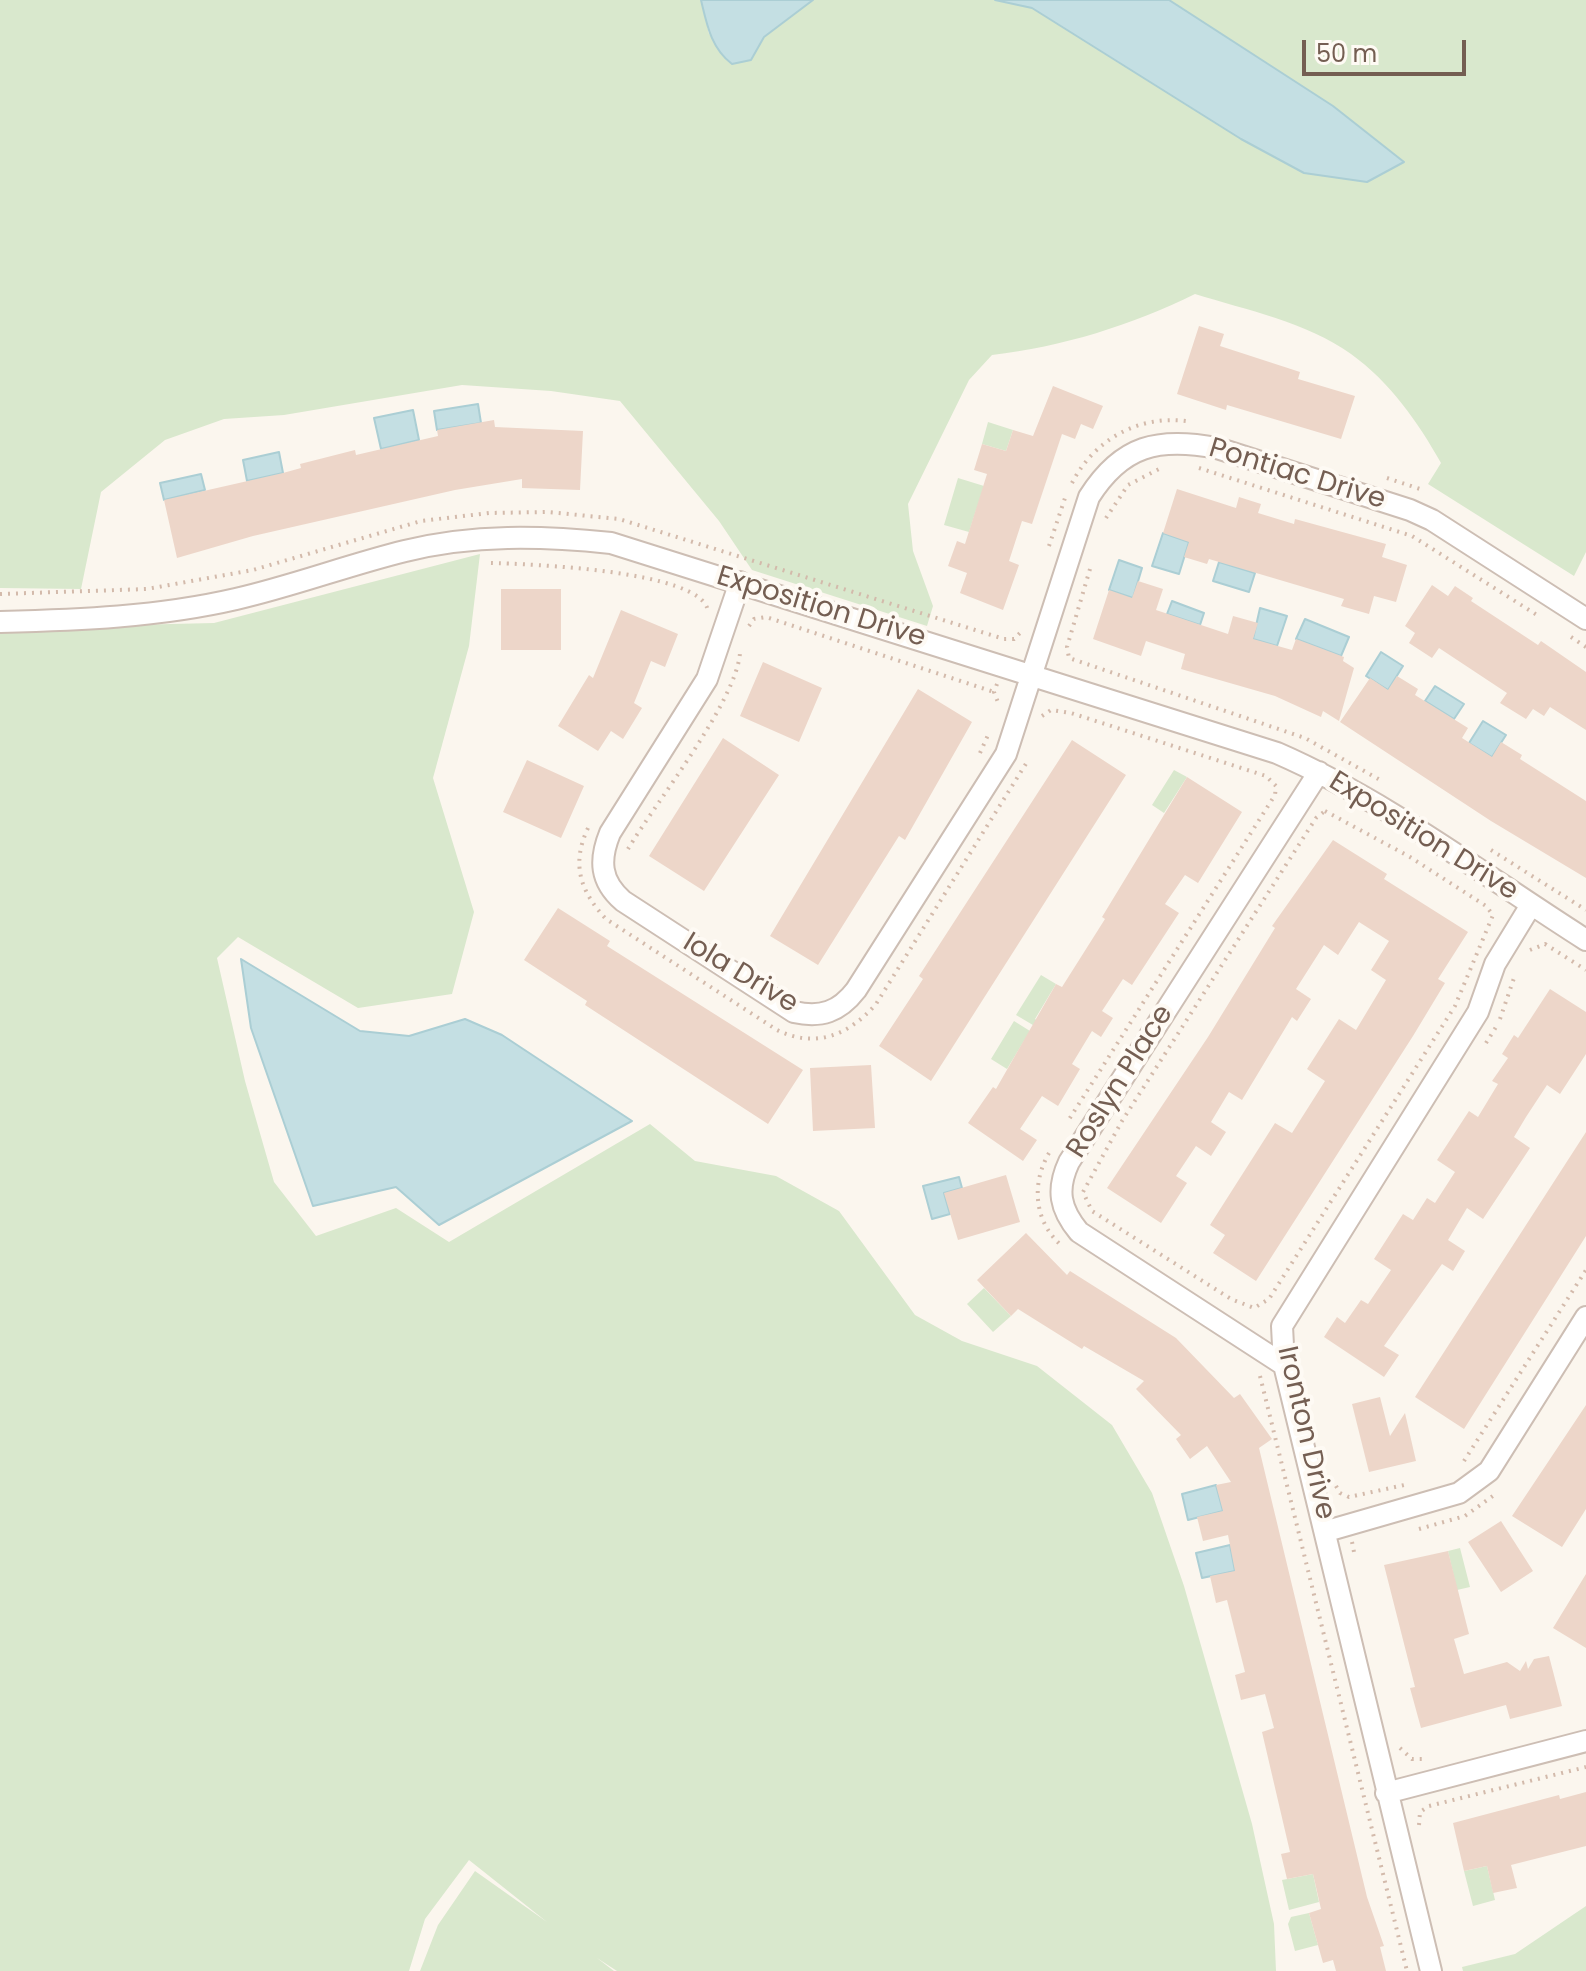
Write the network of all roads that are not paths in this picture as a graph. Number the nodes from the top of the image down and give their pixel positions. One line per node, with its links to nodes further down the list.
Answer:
1 (740, 582): 3 (street, Exposition Drive); 4 (street, Exposition Drive); 4 (street, Iola Drive)
2 (1586, 619): 4 (street, Pontiac Drive)
3 (0, 622)
4 (1032, 674): 5 (street, Exposition Drive)
5 (1319, 772): 6 (street, Exposition Drive); 9 (street, Roslyn Place)
6 (1531, 905): 7 (street, Exposition Drive); 9 (street, Ironton Drive)
7 (1586, 940)
8 (1586, 1317): 10 (street)
9 (1284, 1365): 10 (street, Ironton Drive)
10 (1327, 1531): 12 (street, Ironton Drive)
11 (1586, 1741): 12 (street)
12 (1386, 1793): 13 (street, Ironton Drive)
13 (1431, 1971)

